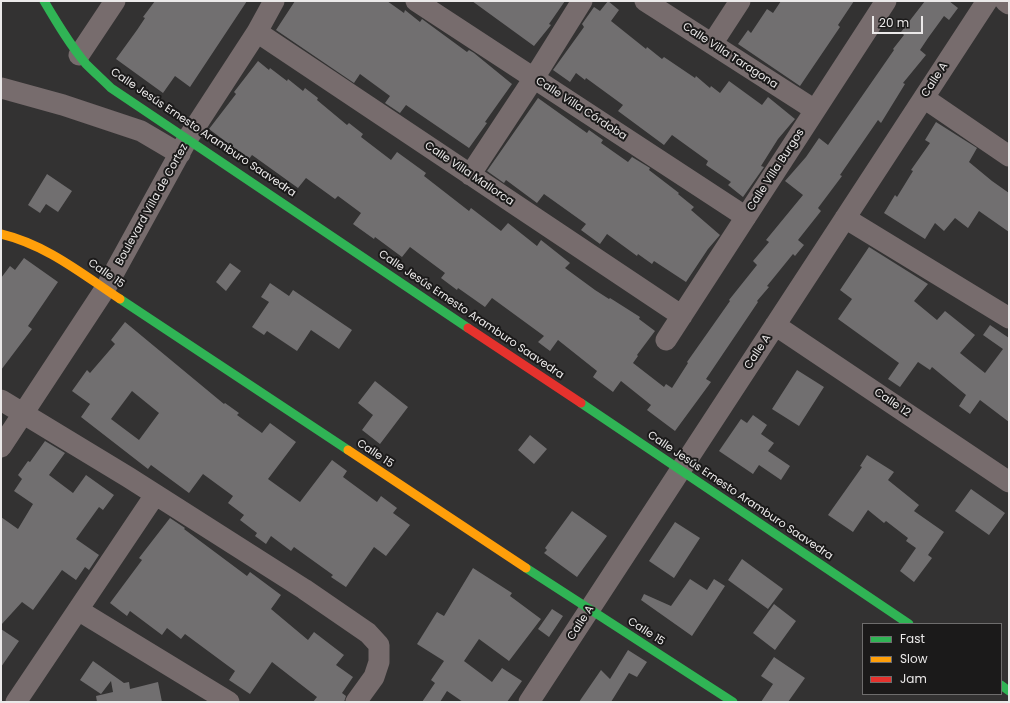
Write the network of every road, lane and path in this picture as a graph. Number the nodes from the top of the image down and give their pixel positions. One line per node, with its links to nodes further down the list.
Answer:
1 (44, 1): 14 (street, Calle Jesús Ernesto Aramburo Saavedra)
2 (115, 1): 14 (street)
3 (274, 1): 12 (street, Boulevard Villa de Cortez)
4 (416, 1): 15 (street, Calle Villa Córdoba)
5 (582, 1): 15 (street)
6 (645, 1): 13 (street, Calle Villa Taragona)
7 (740, 1): 13 (street)
8 (886, 1): 18 (street, Calle Villa Burgos)
9 (987, 1): 17 (street, Calle A)
10 (1005, 1): 11 (street)
11 (1009, 4)
12 (256, 32): 19 (street, Boulevard Villa de Cortez); 21 (street, Calle Villa Mallorca)
13 (712, 44): 18 (street, Calle Villa Taragona)
14 (79, 55): 19 (street, Calle Jesús Ernesto Aramburo Saavedra)
15 (534, 78): 21 (street); 22 (street, Calle Villa Córdoba)
16 (1, 88): 19 (street)
17 (924, 98): 20 (street); 23 (street, Calle A)
18 (815, 110): 22 (street, Calle Villa Burgos)
19 (184, 146): 25 (street, Boulevard Villa de Cortez); 33 (street, Calle Jesús Ernesto Aramburo Saavedra)
20 (1009, 156)
21 (470, 175): 26 (street, Calle Villa Mallorca)
22 (746, 216): 26 (street, Calle Villa Burgos)
23 (845, 218): 27 (street); 28 (street, Calle A)
24 (1, 234): 25 (street, Calle 15)
25 (105, 289): 31 (street, Boulevard Villa de Cortez); 37 (street, Calle 15)
26 (682, 316): 29 (street, Calle Villa Burgos)
27 (1009, 318)
28 (775, 325): 33 (street, Calle A); 34 (street, Calle 12)
29 (666, 340)
30 (1, 400): 31 (street)
31 (23, 414): 32 (street, Boulevard Villa de Cortez); 35 (street)
32 (1, 447)
33 (680, 471): 37 (street, Calle A); 38 (street, Calle Jesús Ernesto Aramburo Saavedra)
34 (1009, 482)
35 (156, 495): 36 (street); 41 (street)
36 (78, 610): 39 (street); 40 (street)
37 (589, 610): 42 (street, Calle A); 43 (street, Calle 15)
38 (908, 623)
39 (16, 702)
40 (229, 702)
41 (356, 702)
42 (529, 702)
43 (733, 702)

